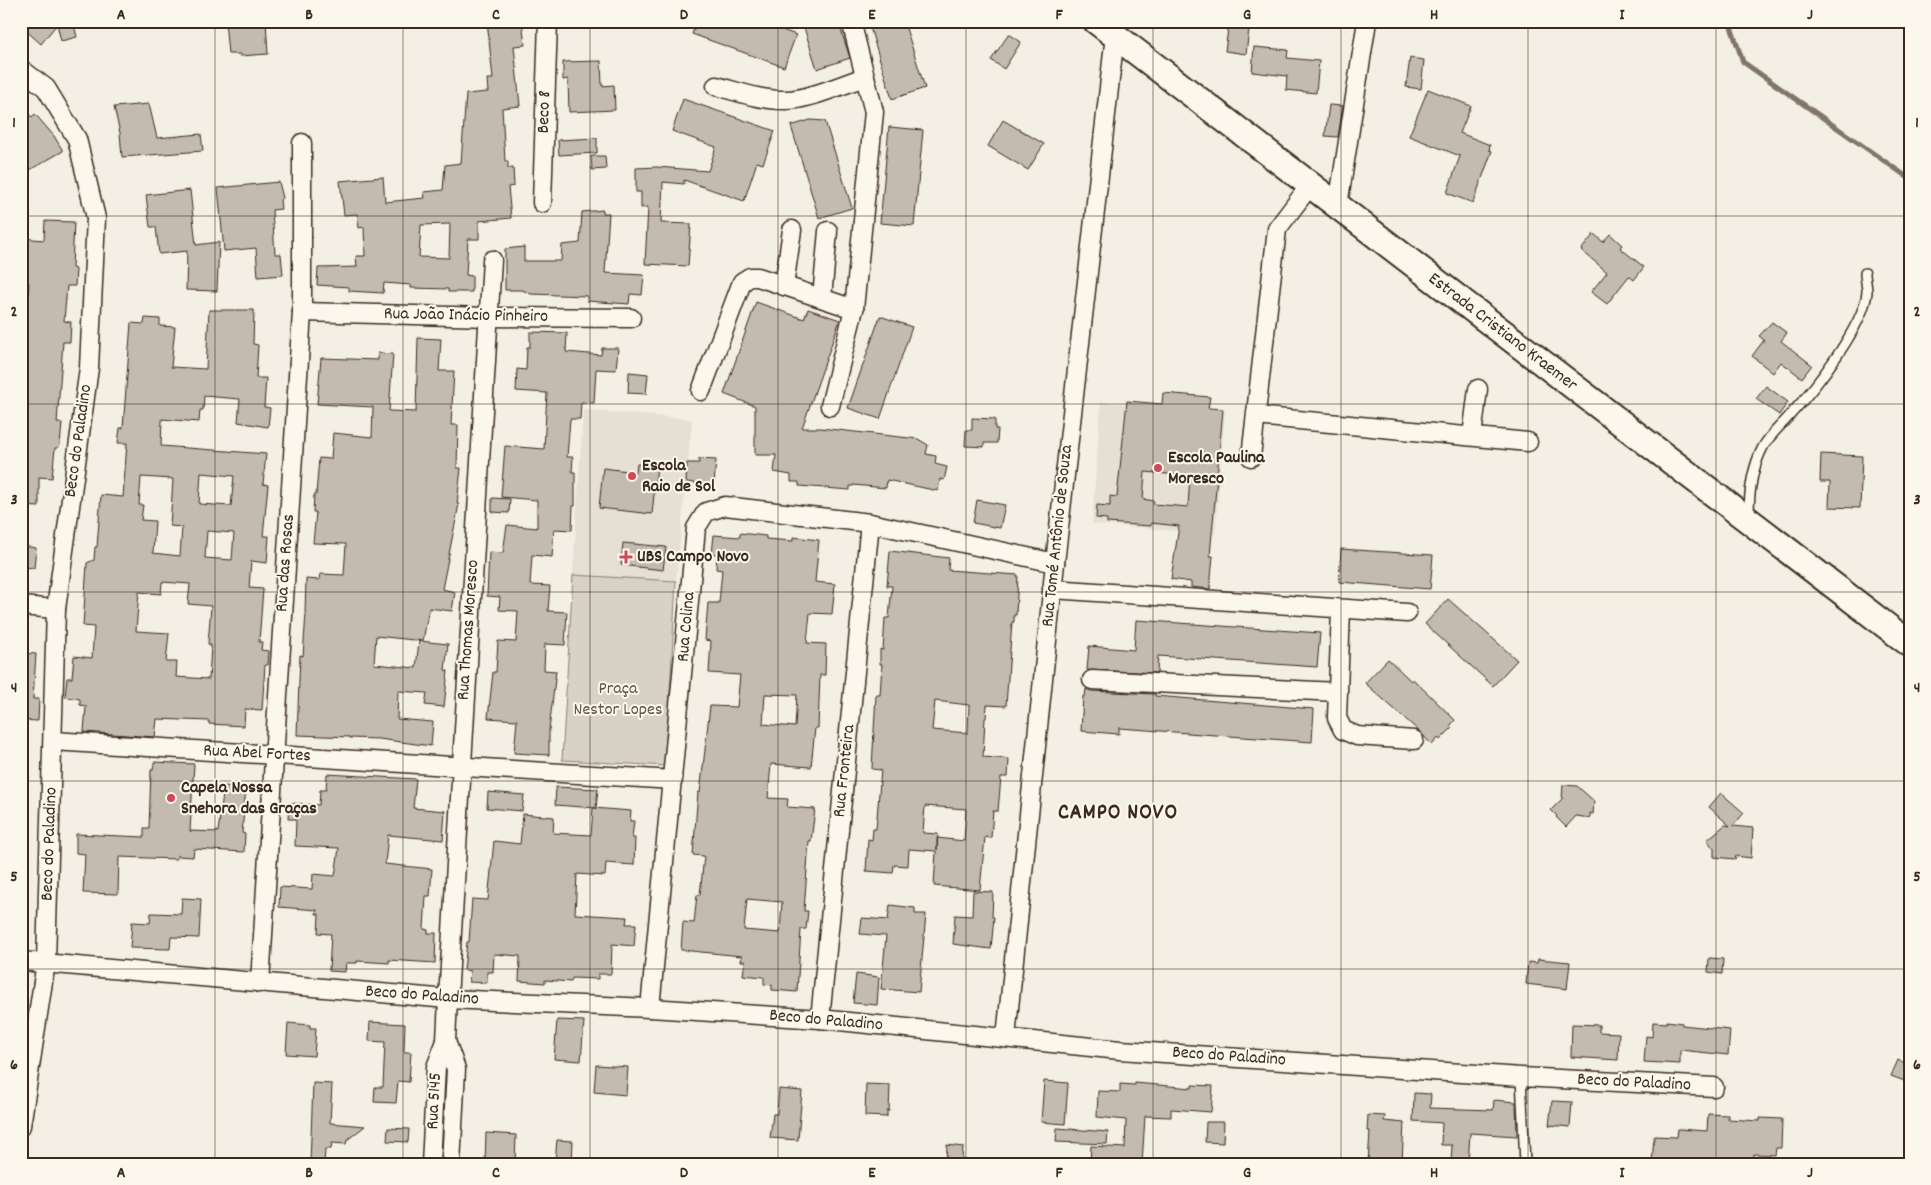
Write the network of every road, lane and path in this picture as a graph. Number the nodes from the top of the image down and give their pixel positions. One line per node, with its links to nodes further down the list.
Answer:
1 (548, 21): 10 (street, Beco 8)
2 (851, 21): 6 (street)
3 (1367, 21): 11 (street)
4 (1105, 28): 9 (main road, Estrada Cristiano Kraemer); 31 (street, Rua Tomé Antônio de Souza)
5 (21, 70): 34 (street, Beco do Paladino)
6 (865, 77): 7 (street); 18 (street)
7 (716, 86)
8 (302, 142): 19 (street, Rua das Rosas)
9 (1311, 184): 11 (main road, Estrada Cristiano Kraemer); 25 (street)
10 (542, 203)
11 (1338, 205): 29 (main road, Estrada Cristiano Kraemer)
12 (792, 230): 16 (street)
13 (828, 231): 17 (street)
14 (492, 260): 20 (street, Rua Thomas Moresco)
15 (1865, 273): 29 (lane)
16 (784, 286): 17 (street); 23 (street)
17 (822, 298): 18 (street)
18 (854, 309): 24 (street)
19 (302, 312): 20 (street, Rua João Inácio Pinheiro); 42 (street, Rua das Rosas)
20 (489, 317): 21 (street, Rua João Inácio Pinheiro); 43 (street, Rua Thomas Moresco)
21 (631, 318)
22 (1478, 389): 26 (street)
23 (701, 392)
24 (830, 406)
25 (1256, 416): 26 (street); 28 (street)
26 (1472, 436): 27 (street)
27 (1528, 442)
28 (1252, 457)
29 (1749, 521): 37 (main road, Estrada Cristiano Kraemer)
30 (870, 523): 31 (street, Rua Colina); 44 (street, Rua Colina); 50 (street, Rua Fronteira)
31 (1055, 563): 32 (street, Rua Tomé Antônio de Souza)
32 (1052, 589): 35 (street); 51 (street, Rua Tomé Antônio de Souza)
33 (21, 606): 34 (street)
34 (56, 609): 41 (street, Beco do Paladino)
35 (1341, 609): 36 (street); 39 (street)
36 (1407, 613)
37 (1910, 644)
38 (1092, 680): 39 (street)
39 (1338, 692): 40 (street)
40 (1414, 740)
41 (53, 741): 42 (street, Rua Abel Fortes); 46 (street, Beco do Paladino)
42 (274, 755): 43 (street, Rua Abel Fortes); 47 (street, Rua das Rosas)
43 (460, 765): 44 (street, Rua Abel Fortes); 48 (street, Rua Thomas Moresco)
44 (673, 780): 49 (street, Rua Colina)
45 (21, 961): 46 (street)
46 (46, 962): 47 (street, Beco do Paladino); 55 (street)
47 (260, 983): 48 (street, Beco do Paladino)
48 (448, 999): 49 (street, Beco do Paladino); 52 (street, Rua 5145)
49 (650, 1008): 50 (street, Beco do Paladino)
50 (820, 1019): 51 (street, Beco do Paladino)
51 (1006, 1037): 53 (street, Beco do Paladino)
52 (446, 1041): 56 (street, Rua 5145); 57 (street, Rua 5145)
53 (1521, 1077): 54 (street, Beco do Paladino); 58 (lane)
54 (1714, 1087)
55 (21, 1126)
56 (431, 1164)
57 (451, 1164)
58 (1524, 1164)

